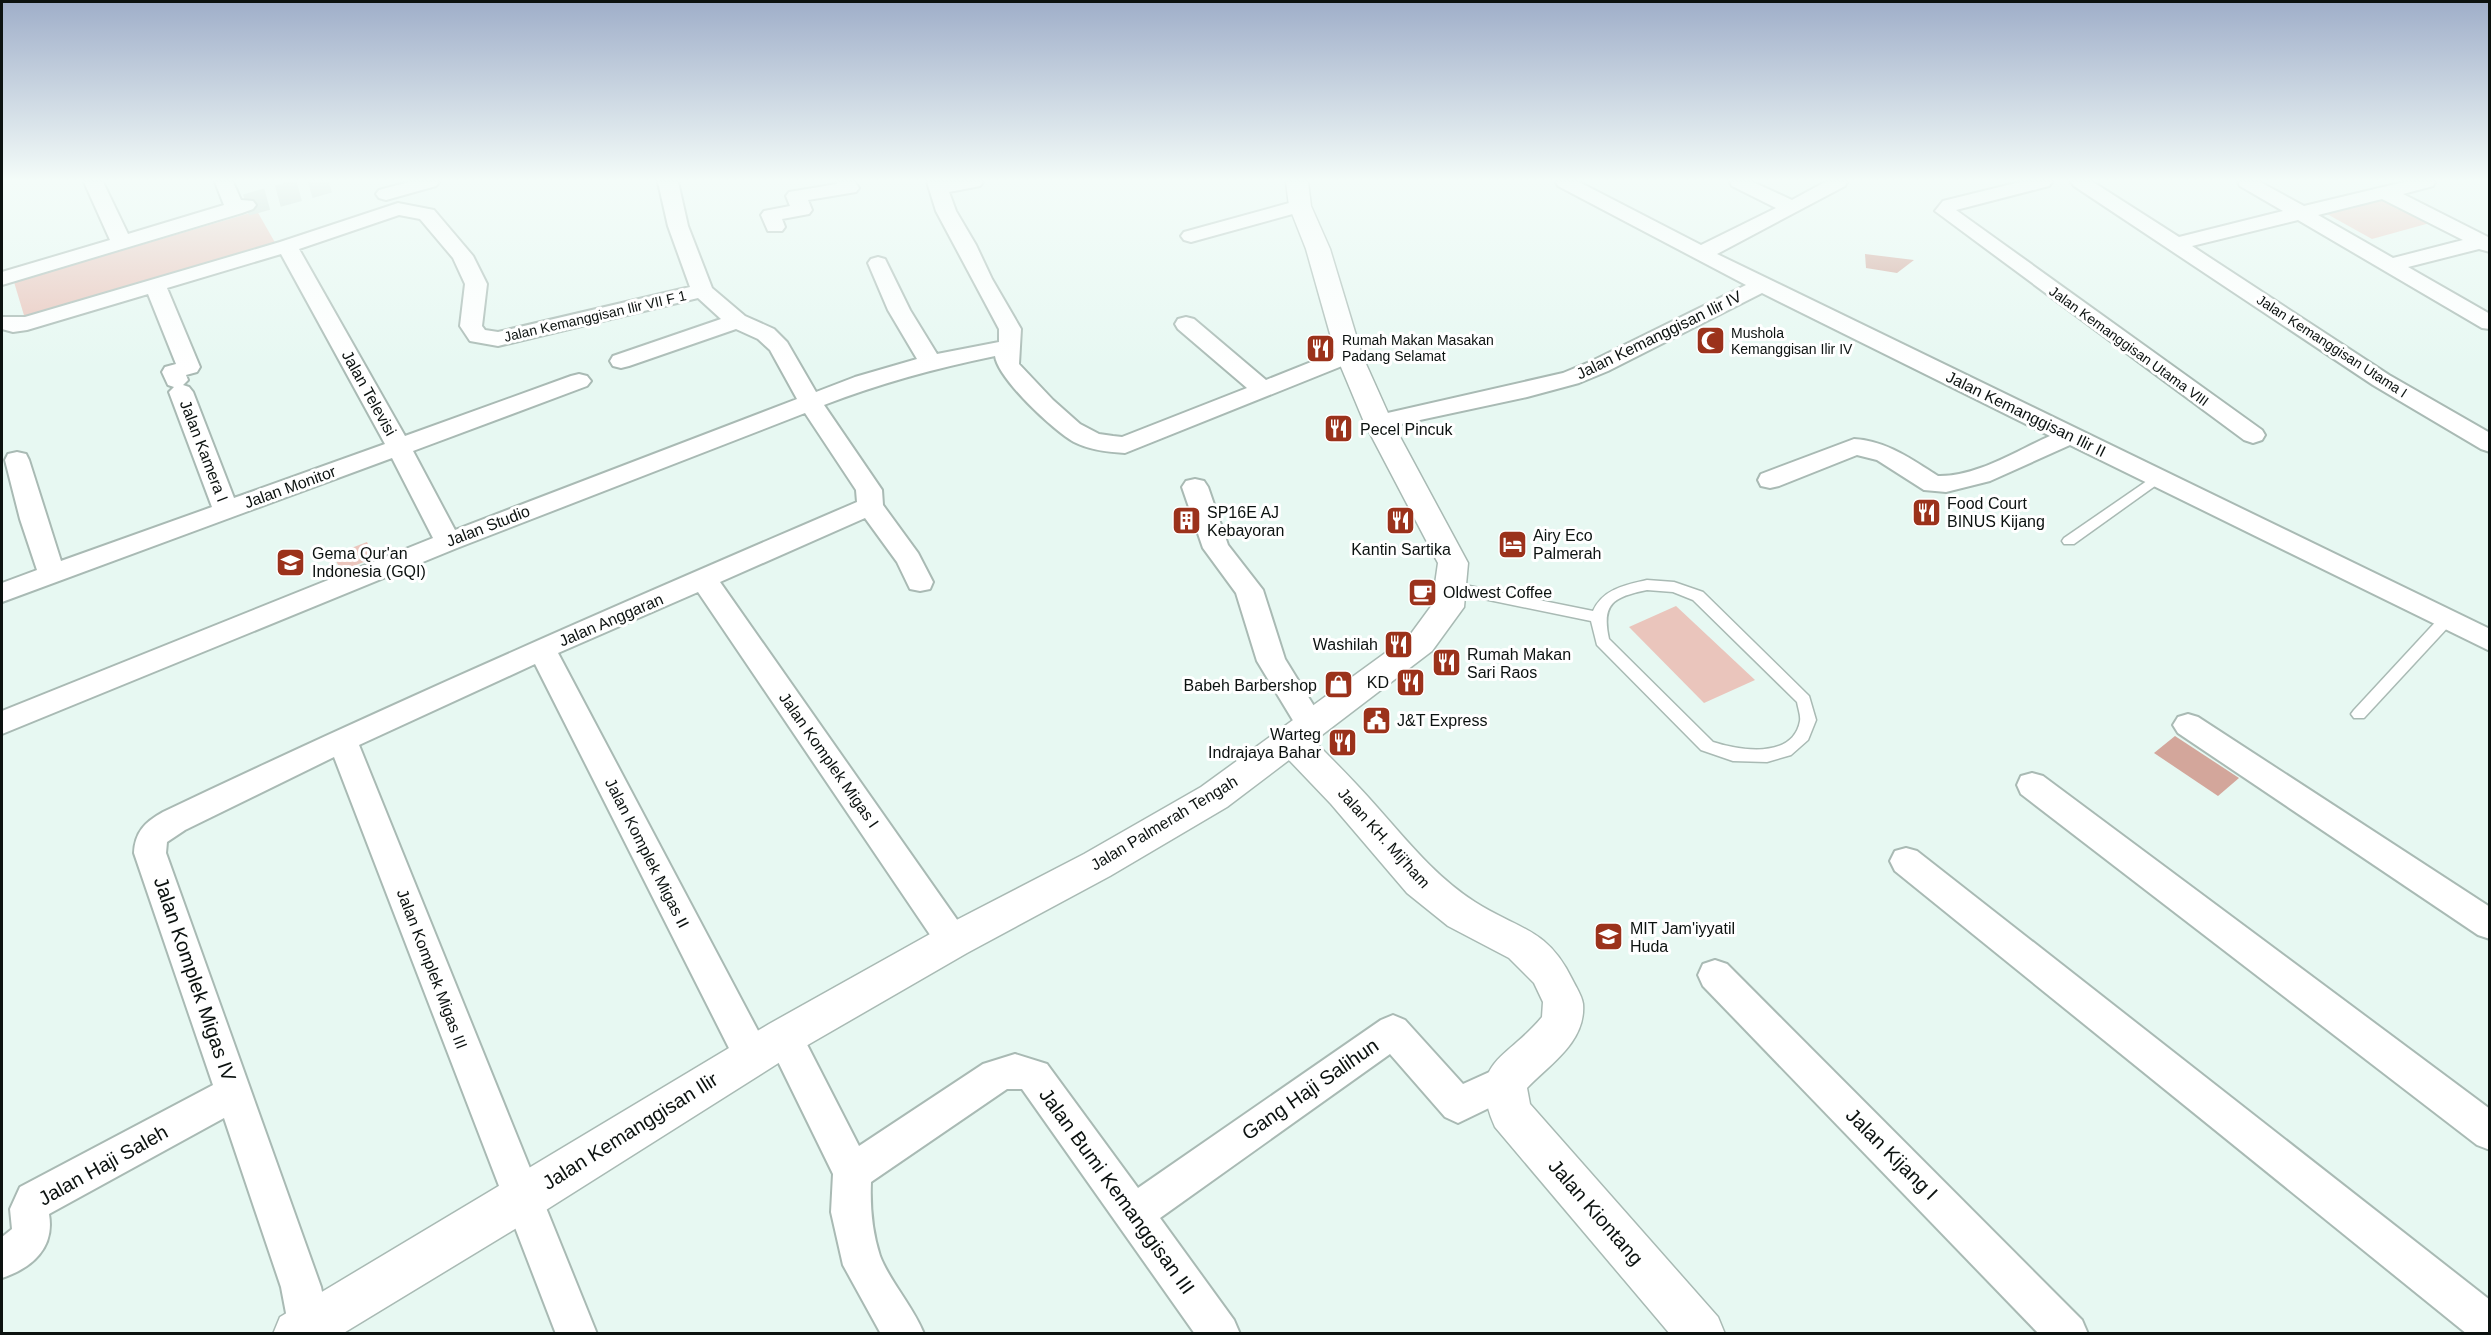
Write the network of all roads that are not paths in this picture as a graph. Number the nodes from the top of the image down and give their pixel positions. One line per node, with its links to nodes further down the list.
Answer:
1 (118, 244): 17 (street)
2 (290, 244): 13 (street)
3 (453, 244): 20 (street, Jalan Kemanggisan Ilir VII F 1)
4 (685, 244): 20 (street)
5 (966, 244): 25 (street)
6 (1316, 244): 26 (street, Jalan Palmerah Tengah)
7 (1682, 244): 14 (street, Jalan Kemanggisan Ilir II)
8 (1719, 244): 14 (street)
9 (1991, 244): 33 (street, Jalan Kemanggisan Utama VIII)
10 (2177, 244): 35 (street, Jalan Kemanggisan Utama I)
11 (2354, 244): 16 (street)
12 (2485, 244): 16 (street)
13 (287, 246): 19 (street); 36 (street, Jalan Televisi)
14 (1700, 254): 18 (street, Jalan Kemanggisan Ilir II)
15 (878, 263): 28 (street)
16 (2389, 265): 23 (street)
17 (2, 279)
18 (1762, 285): 32 (street, Jalan Kemanggisan Ilir IV); 34 (street, Jalan Kemanggisan Ilir II)
19 (155, 286): 22 (street); 42 (street, Jalan Kamera I)
20 (702, 291): 21 (street)
21 (737, 321): 27 (street); 31 (street)
22 (2, 323)
23 (2490, 323)
24 (1186, 324): 30 (street)
25 (1009, 347): 28 (street, Jalan Studio); 30 (street)
26 (1349, 355): 30 (street); 32 (street, Jalan Palmerah Tengah)
27 (621, 361)
28 (930, 362): 31 (street, Jalan Studio)
29 (579, 381): 36 (street, Jalan Monitor)
30 (1263, 389)
31 (811, 403): 41 (street); 43 (street, Jalan Studio)
32 (1378, 422): 48 (street, Jalan Palmerah Tengah)
33 (2253, 435)
34 (2069, 436): 38 (street, Jalan Kemanggisan Ilir II); 39 (street)
35 (2490, 444)
36 (398, 446): 42 (street, Jalan Monitor); 43 (street, Jalan Televisi)
37 (17, 460): 45 (street)
38 (2157, 478): 44 (lane); 51 (street, Jalan Kemanggisan Ilir II)
39 (1770, 480)
40 (1195, 487): 57 (street)
41 (870, 499): 46 (street, Jalan Anggaran); 47 (street)
42 (226, 511): 45 (street, Jalan Monitor)
43 (448, 542): 55 (street, Jalan Studio)
44 (2069, 542)
45 (52, 574): 49 (street, Jalan Monitor)
46 (704, 580): 53 (street, Jalan Anggaran); 62 (street, Jalan Komplek Migas I)
47 (920, 582)
48 (1450, 587): 50 (lane); 57 (street, Jalan Palmerah Tengah)
49 (2, 593)
50 (1598, 617): 50 (lane)
51 (2446, 620): 52 (street, Jalan Kemanggisan Ilir II); 54 (lane)
52 (2490, 641)
53 (542, 650): 58 (street, Jalan Anggaran); 64 (street, Jalan Komplek Migas II)
54 (2359, 714)
55 (2, 723)
56 (2188, 725): 61 (street)
57 (1301, 732): 62 (street, Jalan Palmerah Tengah); 65 (street, Jalan KH. Mij'ham)
58 (342, 740): 66 (street, Jalan Komplek Migas IV); 69 (street, Jalan Komplek Migas III)
59 (2032, 785): 67 (street)
60 (1906, 861): 72 (street)
61 (2490, 925)
62 (953, 941): 64 (street, Jalan Kemanggisan Ilir)
63 (1715, 975): 78 (street, Jalan Kijang I)
64 (768, 1046): 68 (street, Jalan Komplek Migas II); 69 (street, Jalan Kemanggisan Ilir)
65 (1505, 1083): 70 (street, Gang Haji Salihun); 77 (street, Jalan Kiontang)
66 (235, 1092): 71 (street, Jalan Haji Saleh); 73 (street, Jalan Komplek Migas IV)
67 (2490, 1132)
68 (852, 1172): 70 (street, Jalan Bumi Kemanggisan III); 75 (street)
69 (522, 1198): 73 (street, Jalan Kemanggisan Ilir); 74 (street, Jalan Komplek Migas III)
70 (1133, 1214): 76 (street, Jalan Bumi Kemanggisan III)
71 (2, 1258)
72 (2490, 1326)
73 (306, 1331)
74 (577, 1334)
75 (904, 1334)
76 (1220, 1334)
77 (1701, 1334)
78 (2068, 1334)

